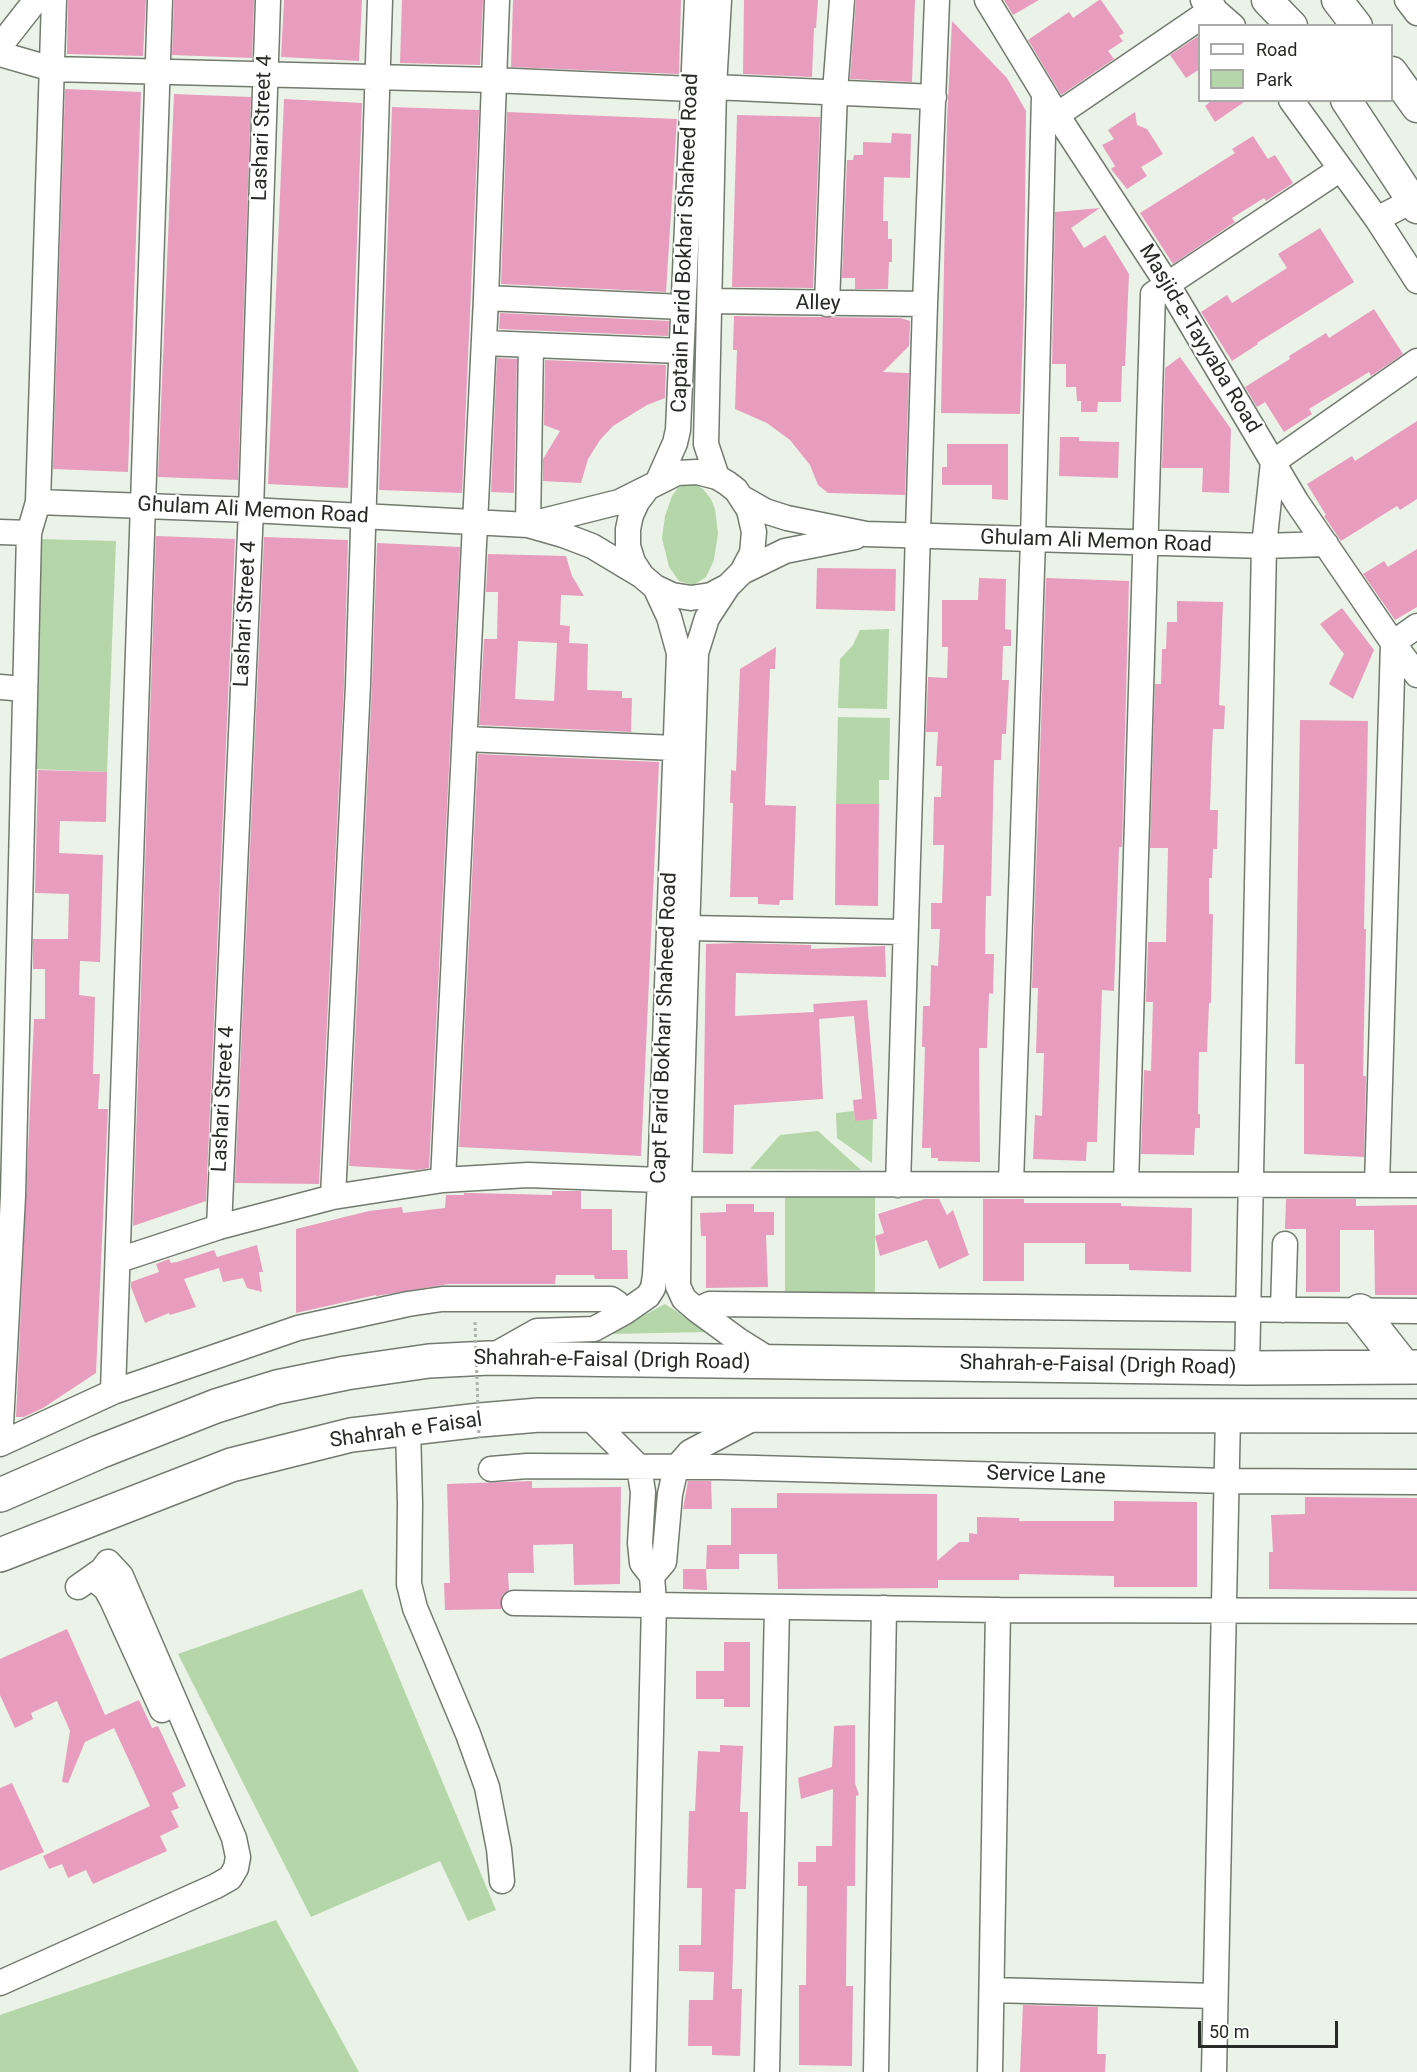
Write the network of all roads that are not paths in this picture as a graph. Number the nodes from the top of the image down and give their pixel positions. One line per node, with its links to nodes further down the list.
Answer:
1 (36, 0): 20 (street)
2 (54, 0): 22 (street)
3 (160, 0): 23 (street)
4 (268, 0): 25 (street, Lashari Street 4)
5 (380, 0): 26 (street)
6 (496, 0): 27 (street)
7 (697, 0): 28 (street, Captain Farid Bokhari Shaheed Road)
8 (719, 0): 28 (street, Captain Farid Bokhari Shaheed Road)
9 (842, 0): 29 (street)
10 (937, 0): 30 (street)
11 (987, 0): 33 (street, Masjid-e-Tayyaba Road)
12 (1267, 0): 18 (main road)
13 (1337, 0): 19 (main road)
14 (1407, 0): 16 (street)
15 (1208, 4): 17 (street); 33 (street)
16 (1417, 13)
17 (1231, 24)
18 (1290, 24)
19 (1355, 24)
20 (0, 46)
21 (0, 54): 22 (street)
22 (52, 69): 23 (street); 53 (street)
23 (158, 71): 25 (street); 54 (street)
24 (1393, 73): 34 (main road)
25 (264, 75): 26 (street); 55 (street, Lashari Street 4)
26 (376, 78): 27 (street); 56 (street)
27 (493, 80): 28 (street); 40 (street)
28 (703, 88): 29 (street); 41 (street, Captain Farid Bokhari Shaheed Road); 44 (street, Captain Farid Bokhari Shaheed Road)
29 (835, 92): 30 (street); 42 (street)
30 (934, 97): 43 (street)
31 (1292, 102): 35 (street)
32 (1347, 102): 36 (main road)
33 (1051, 105): 39 (street, Masjid-e-Tayyaba Road); 63 (street)
34 (1417, 107)
35 (1339, 170): 37 (street); 39 (street)
36 (1414, 205): 37 (street)
37 (1377, 219): 38 (street)
38 (1417, 281)
39 (1168, 285): 49 (street, Masjid-e-Tayyaba Road); 64 (street)
40 (486, 298): 44 (street); 45 (street)
41 (711, 301): 42 (street, Alley); 50 (street, Captain Farid Bokhari Shaheed Road)
42 (827, 304): 43 (street, Alley)
43 (925, 304): 62 (street)
44 (683, 307): 47 (street, Captain Farid Bokhari Shaheed Road)
45 (484, 344): 46 (street); 57 (street)
46 (531, 345): 47 (street); 58 (street)
47 (681, 351): 51 (street, Captain Farid Bokhari Shaheed Road)
48 (1417, 361): 49 (street)
49 (1273, 462): 65 (street, Masjid-e-Tayyaba Road); 66 (street)
50 (717, 477): 51 (street); 52 (street)
51 (652, 486): 58 (street); 68 (street)
52 (744, 499): 61 (street); 67 (street)
53 (38, 502): 54 (street, Ghulam Ali Memon Road); 60 (street)
54 (144, 506): 55 (street, Ghulam Ali Memon Road); 91 (street)
55 (251, 510): 56 (street, Ghulam Ali Memon Road); 89 (street, Lashari Street 4)
56 (364, 516): 57 (street, Ghulam Ali Memon Road); 88 (street)
57 (475, 522): 58 (street, Ghulam Ali Memon Road); 74 (street)
58 (528, 525): 68 (street)
59 (0, 532): 60 (street)
60 (29, 533): 73 (street)
61 (866, 534): 62 (street, Ghulam Ali Memon Road); 67 (street)
62 (919, 537): 63 (street, Ghulam Ali Memon Road); 77 (street)
63 (1033, 540): 64 (street, Ghulam Ali Memon Road); 81 (street)
64 (1144, 543): 66 (street, Ghulam Ali Memon Road); 82 (street)
65 (1326, 544): 66 (street, Ghulam Ali Memon Road); 70 (street, Masjid-e-Tayyaba Road)
66 (1264, 546): 83 (street)
67 (735, 579): 68 (street); 76 (street, Capt Farid Bokhari Shaheed Road)
68 (649, 581): 75 (street, Capt Farid Bokhari Shaheed Road)
69 (1417, 626): 70 (street)
70 (1393, 643): 71 (street, Masjid-e-Tayyaba Road); 85 (street)
71 (1417, 675)
72 (0, 687): 73 (street)
73 (25, 689): 78 (street)
74 (465, 739): 75 (street); 79 (street)
75 (675, 748): 80 (street, Capt Farid Bokhari Shaheed Road)
76 (688, 928): 77 (street); 80 (street, Capt Farid Bokhari Shaheed Road)
77 (905, 932): 84 (street)
78 (9, 979): 87 (street)
79 (444, 1180): 80 (street); 88 (street)
80 (669, 1182): 84 (street); 94 (street, Capt Farid Bokhari Shaheed Road); 99 (street, Capt Farid Bokhari Shaheed Road)
81 (1011, 1183): 82 (street); 84 (street)
82 (1126, 1184): 83 (street)
83 (1251, 1184): 85 (street); 92 (street)
84 (898, 1185)
85 (1377, 1185): 86 (street)
86 (1417, 1185)
87 (7, 1195): 110 (street)
88 (333, 1197): 89 (street)
89 (219, 1227): 91 (street)
90 (1285, 1244): 93 (street)
91 (119, 1260): 104 (street)
92 (1248, 1279): 93 (street); 95 (street)
93 (1284, 1280): 96 (street)
94 (697, 1310): 95 (street); 101 (street, Capt Farid Bokhari Shaheed Road)
95 (1248, 1310): 96 (street); 103 (street)
96 (1283, 1310): 97 (street)
97 (1360, 1311): 98 (street); 102 (highway)
98 (1417, 1311)
99 (624, 1312): 100 (street, Capt Farid Bokhari Shaheed Road); 104 (street)
100 (489, 1358): 101 (highway, Shahrah-e-Faisal (Drigh Road)); 111 (highway, Shahrah-e-Faisal (Drigh Road))
101 (775, 1363): 103 (highway, Shahrah-e-Faisal (Drigh Road))
102 (1411, 1367): 103 (highway)
103 (1247, 1368)
104 (113, 1392): 110 (street)
105 (759, 1415): 106 (highway); 107 (highway, Shahrah e Faisal); 113 (street)
106 (1228, 1415): 108 (highway); 116 (street)
107 (588, 1416): 109 (highway, Shahrah e Faisal); 112 (street)
108 (1417, 1416)
109 (408, 1427): 119 (highway, Shahrah e Faisal); 130 (street)
110 (0, 1444)
111 (99, 1452): 115 (highway); 118 (highway, Shahrah-e-Faisal (Drigh Road))
112 (639, 1467): 113 (street, Service Lane); 114 (street, Service Lane); 120 (street)
113 (676, 1468): 116 (street, Service Lane); 120 (street)
114 (491, 1469)
115 (0, 1477)
116 (1227, 1481): 117 (street, Service Lane); 127 (street)
117 (1417, 1482)
118 (0, 1496)
119 (0, 1555)
120 (652, 1575): 123 (street)
121 (86, 1583): 129 (street)
122 (514, 1603): 123 (street)
123 (654, 1603): 124 (street); 135 (street)
124 (777, 1607): 125 (street); 136 (street)
125 (884, 1608): 126 (street); 137 (street)
126 (998, 1610): 127 (street); 133 (street)
127 (1224, 1610): 128 (street); 134 (street)
128 (1417, 1611)
129 (225, 1862): 131 (street); 132 (street)
130 (502, 1881)
131 (0, 1966)
132 (0, 1983)
133 (992, 1990): 134 (street); 138 (street)
134 (1215, 1996): 139 (street)
135 (643, 2072)
136 (767, 2072)
137 (876, 2072)
138 (990, 2072)
139 (1214, 2072)

